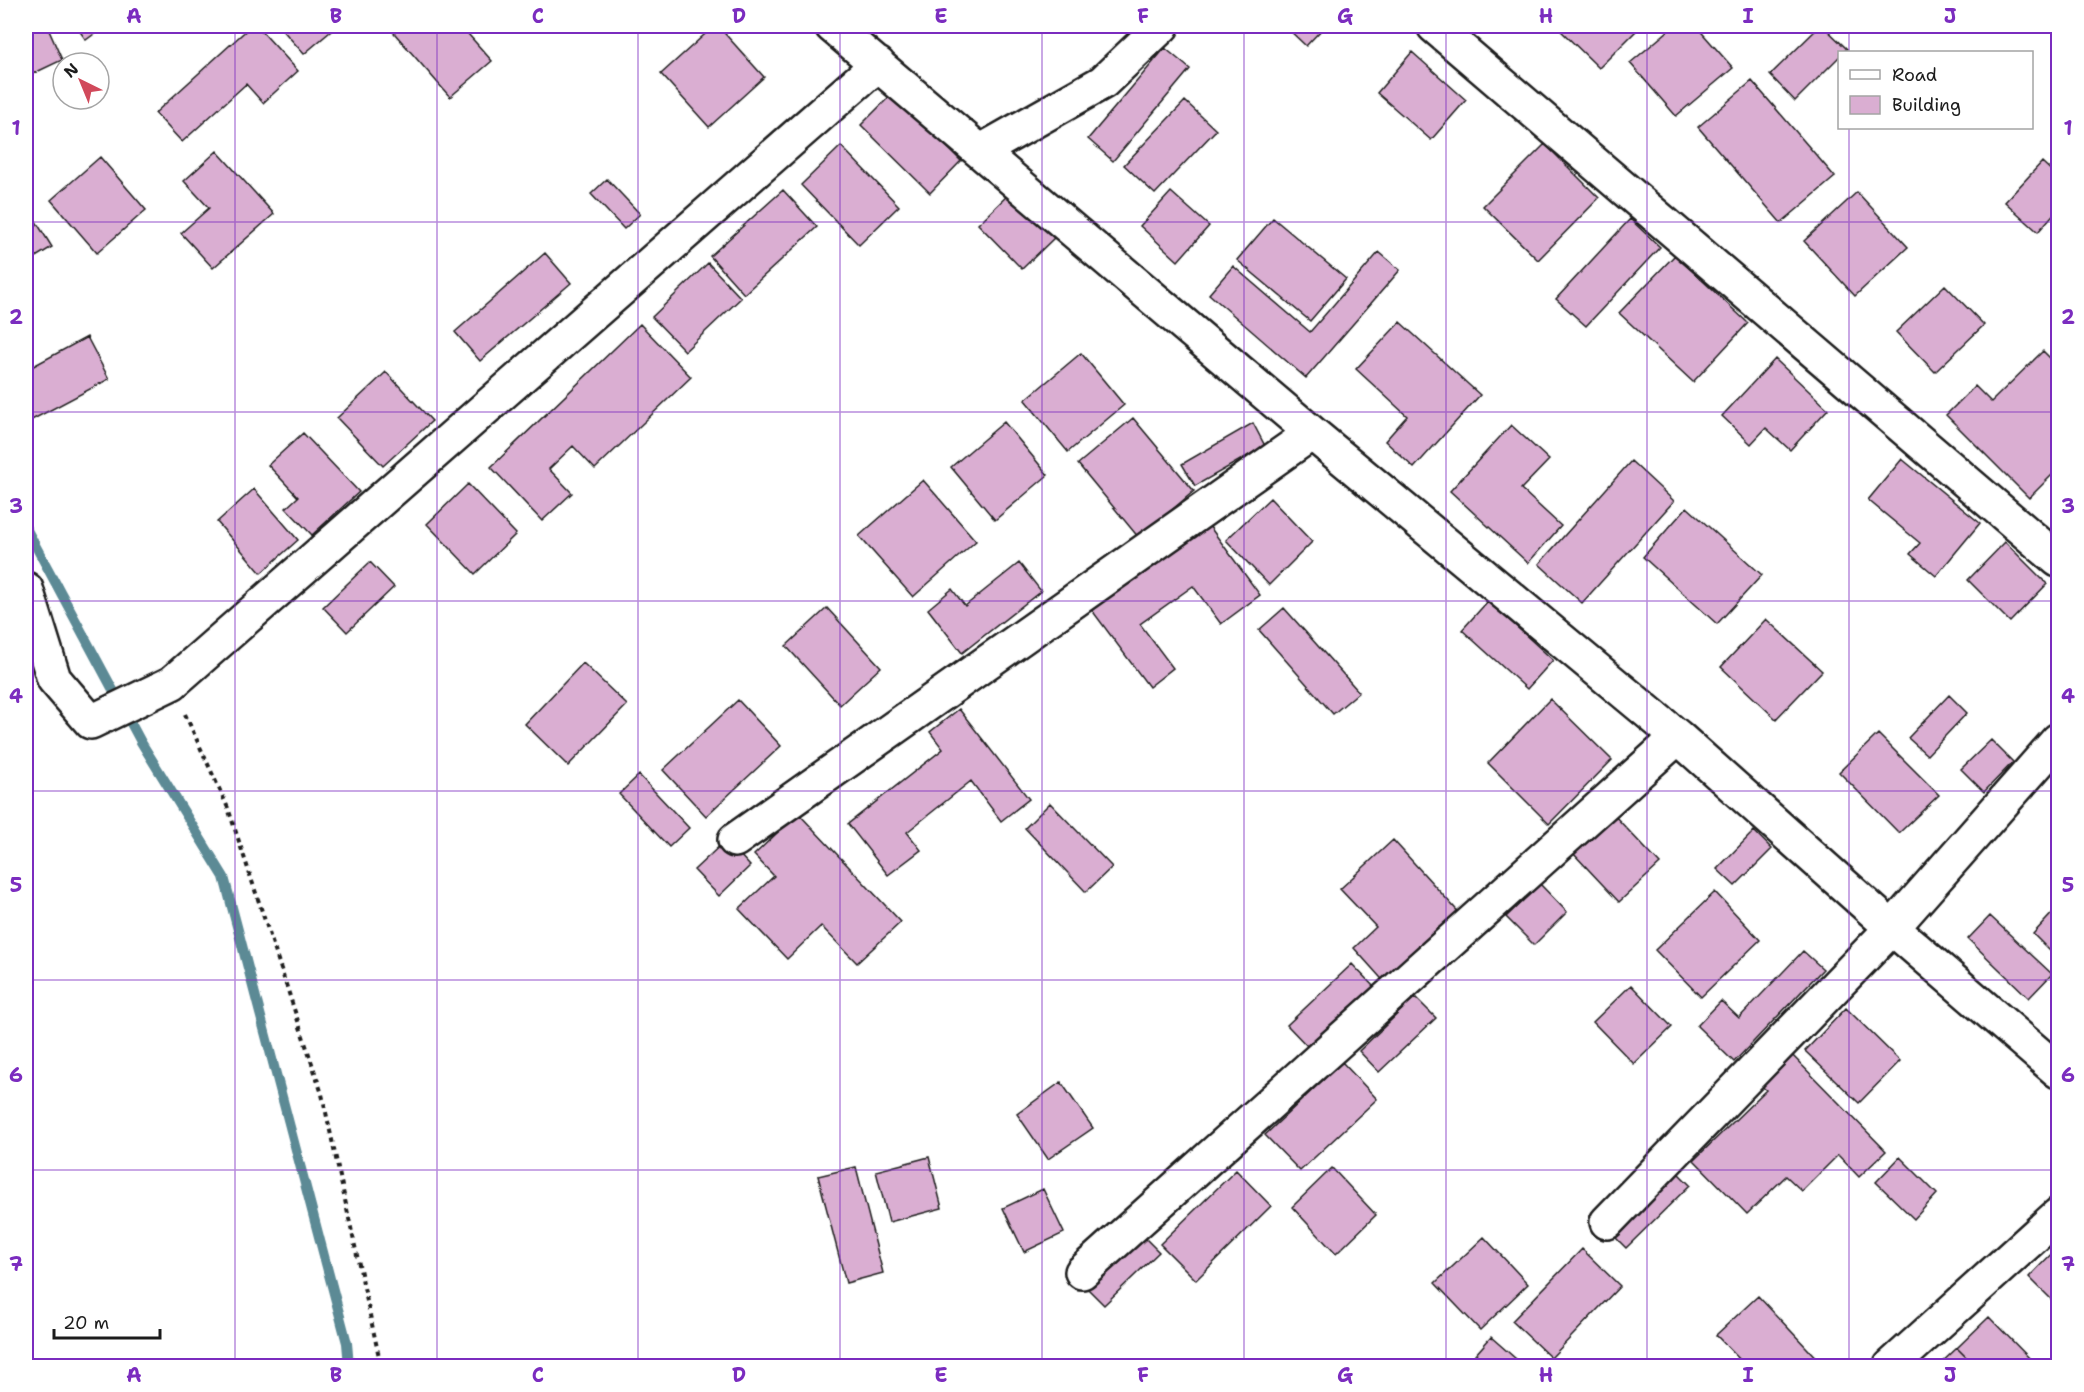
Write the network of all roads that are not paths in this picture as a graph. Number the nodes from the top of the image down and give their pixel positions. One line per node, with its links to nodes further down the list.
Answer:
1 (832, 26): 4 (street)
2 (1162, 26): 5 (street)
3 (1434, 26): 7 (street)
4 (878, 64): 5 (street); 8 (street)
5 (981, 151): 6 (street)
6 (1312, 433): 9 (street); 11 (street)
7 (2058, 560)
8 (26, 589)
9 (1678, 737): 12 (street); 16 (street)
10 (2058, 740): 12 (street)
11 (735, 840)
12 (1892, 928): 13 (street); 15 (street)
13 (2058, 1071)
14 (2058, 1215): 17 (street)
15 (1607, 1222)
16 (1083, 1272)
17 (1891, 1366)

